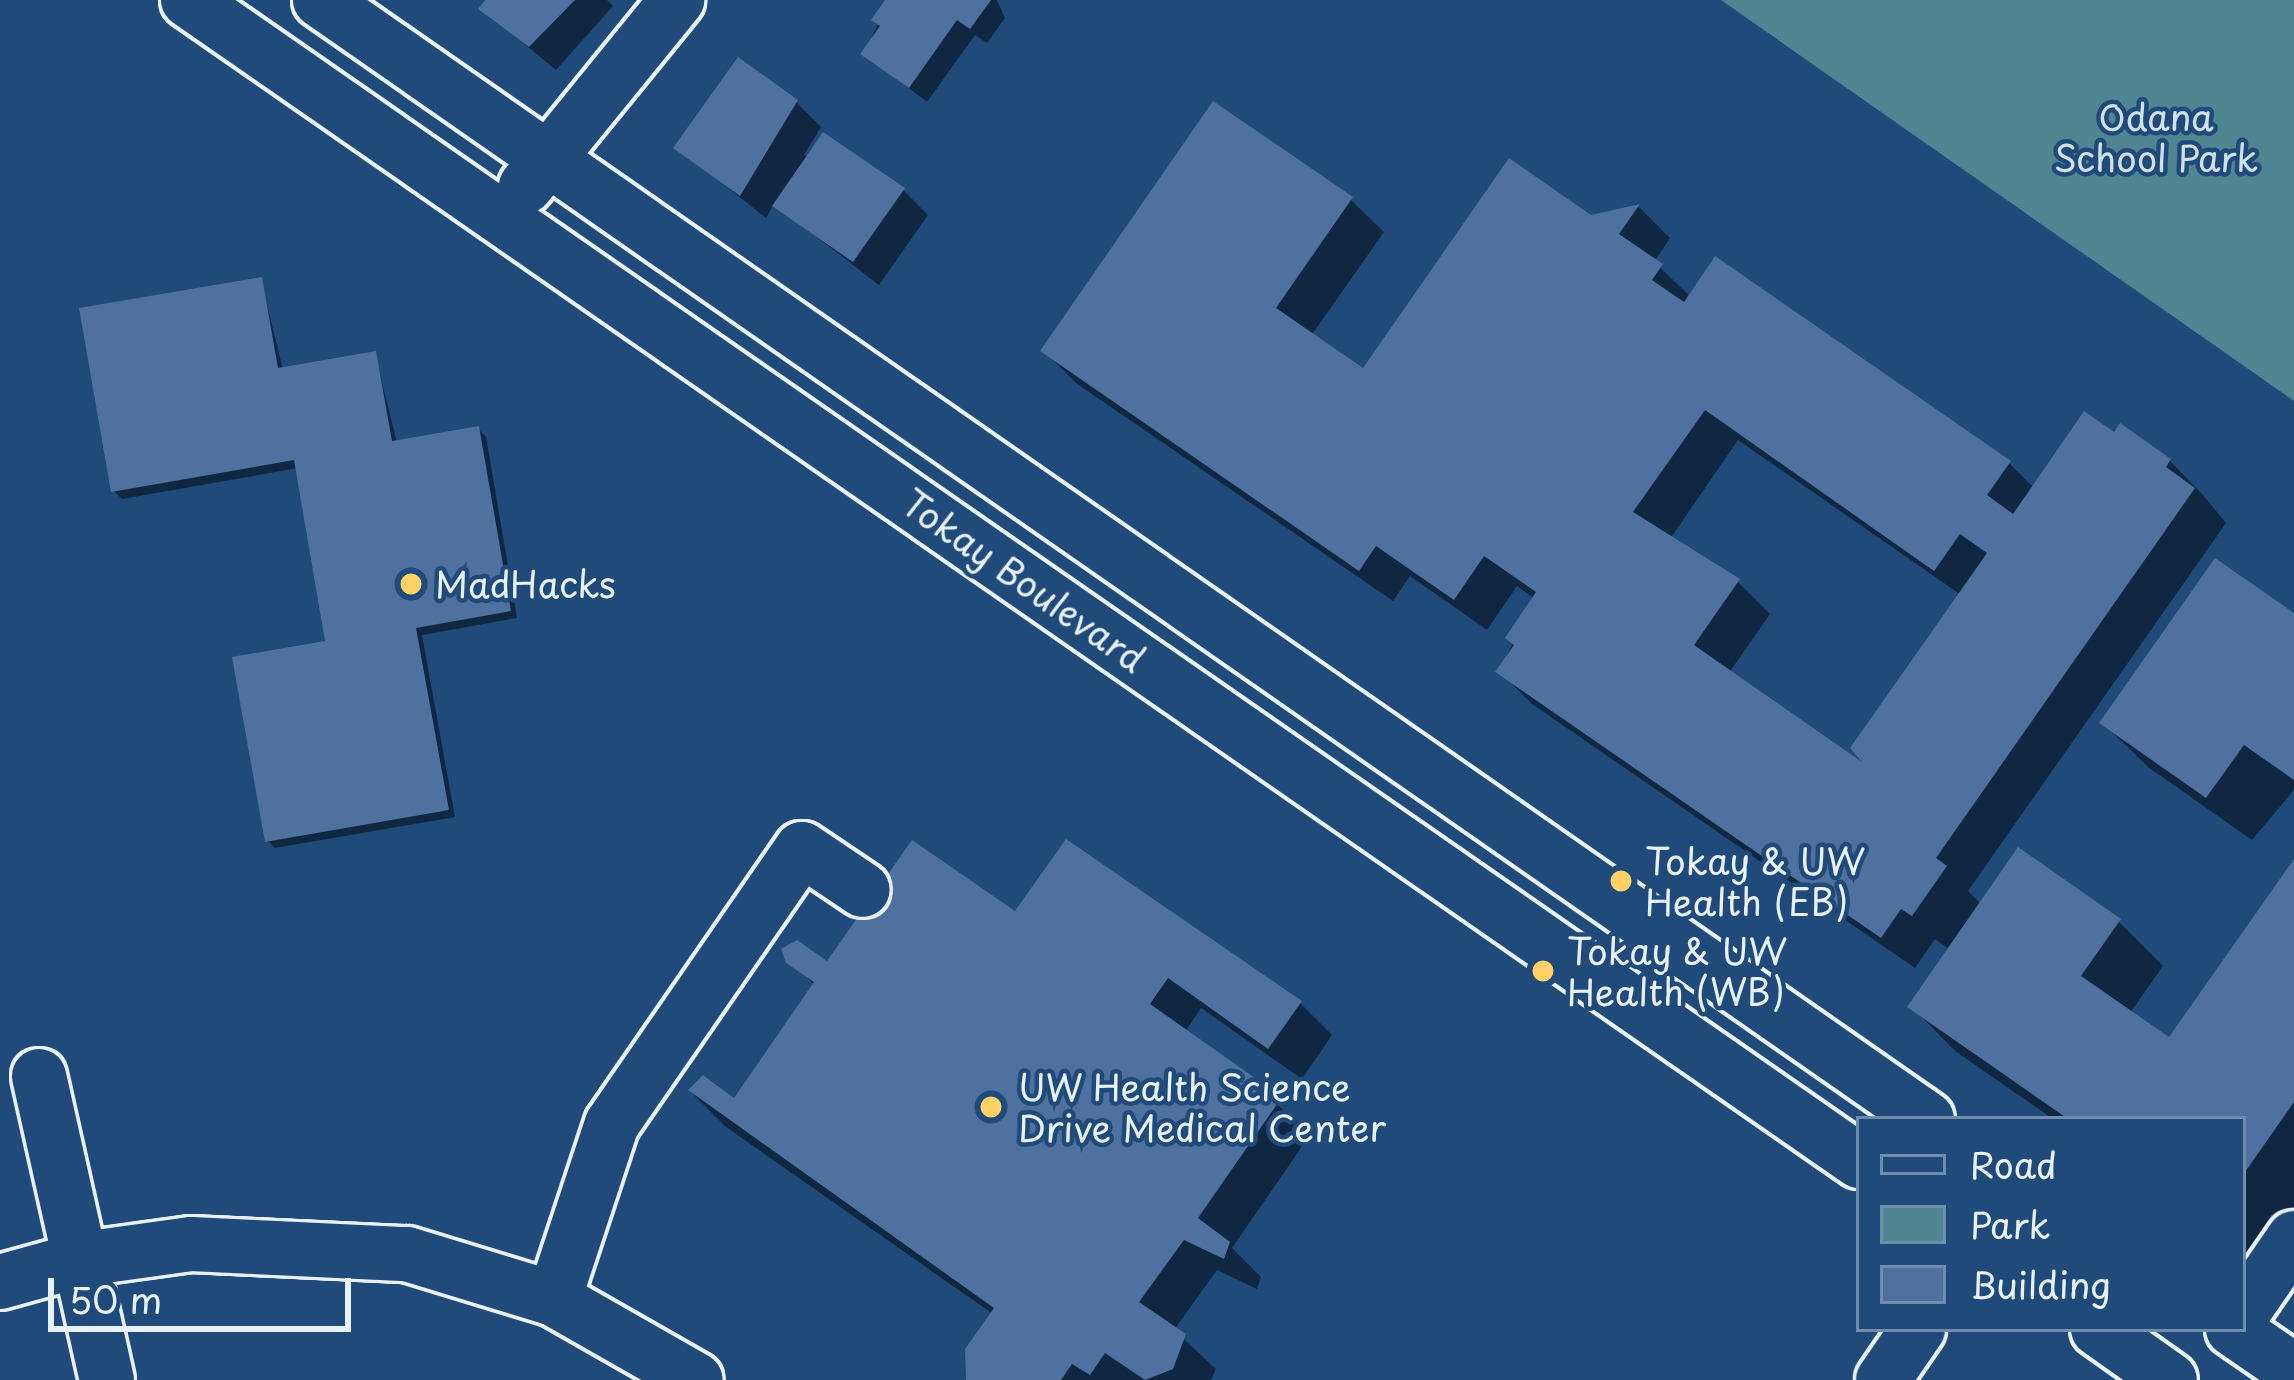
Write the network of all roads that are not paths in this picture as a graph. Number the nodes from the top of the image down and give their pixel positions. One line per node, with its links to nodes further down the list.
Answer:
1 (188, 0): 5 (street, Tokay Boulevard)
2 (320, 0): 4 (street, Tokay Boulevard)
3 (677, 0): 4 (street)
4 (545, 159): 5 (street); 8 (street, Tokay Boulevard)
5 (504, 218): 9 (street, Tokay Boulevard)
6 (863, 890): 13 (street)
7 (40, 1076): 11 (street)
8 (1923, 1116)
9 (1856, 1159)
10 (2294, 1238): 14 (street)
11 (83, 1259): 12 (street); 13 (street); 20 (street)
12 (0, 1282)
13 (554, 1299): 21 (street)
14 (2246, 1308)
15 (1916, 1332): 22 (street)
16 (2102, 1332): 23 (street)
17 (2230, 1332): 24 (street)
18 (2236, 1332): 19 (street)
19 (2294, 1371)
20 (107, 1380)
21 (696, 1380)
22 (1883, 1380)
23 (2170, 1380)
24 (2197, 1380)

